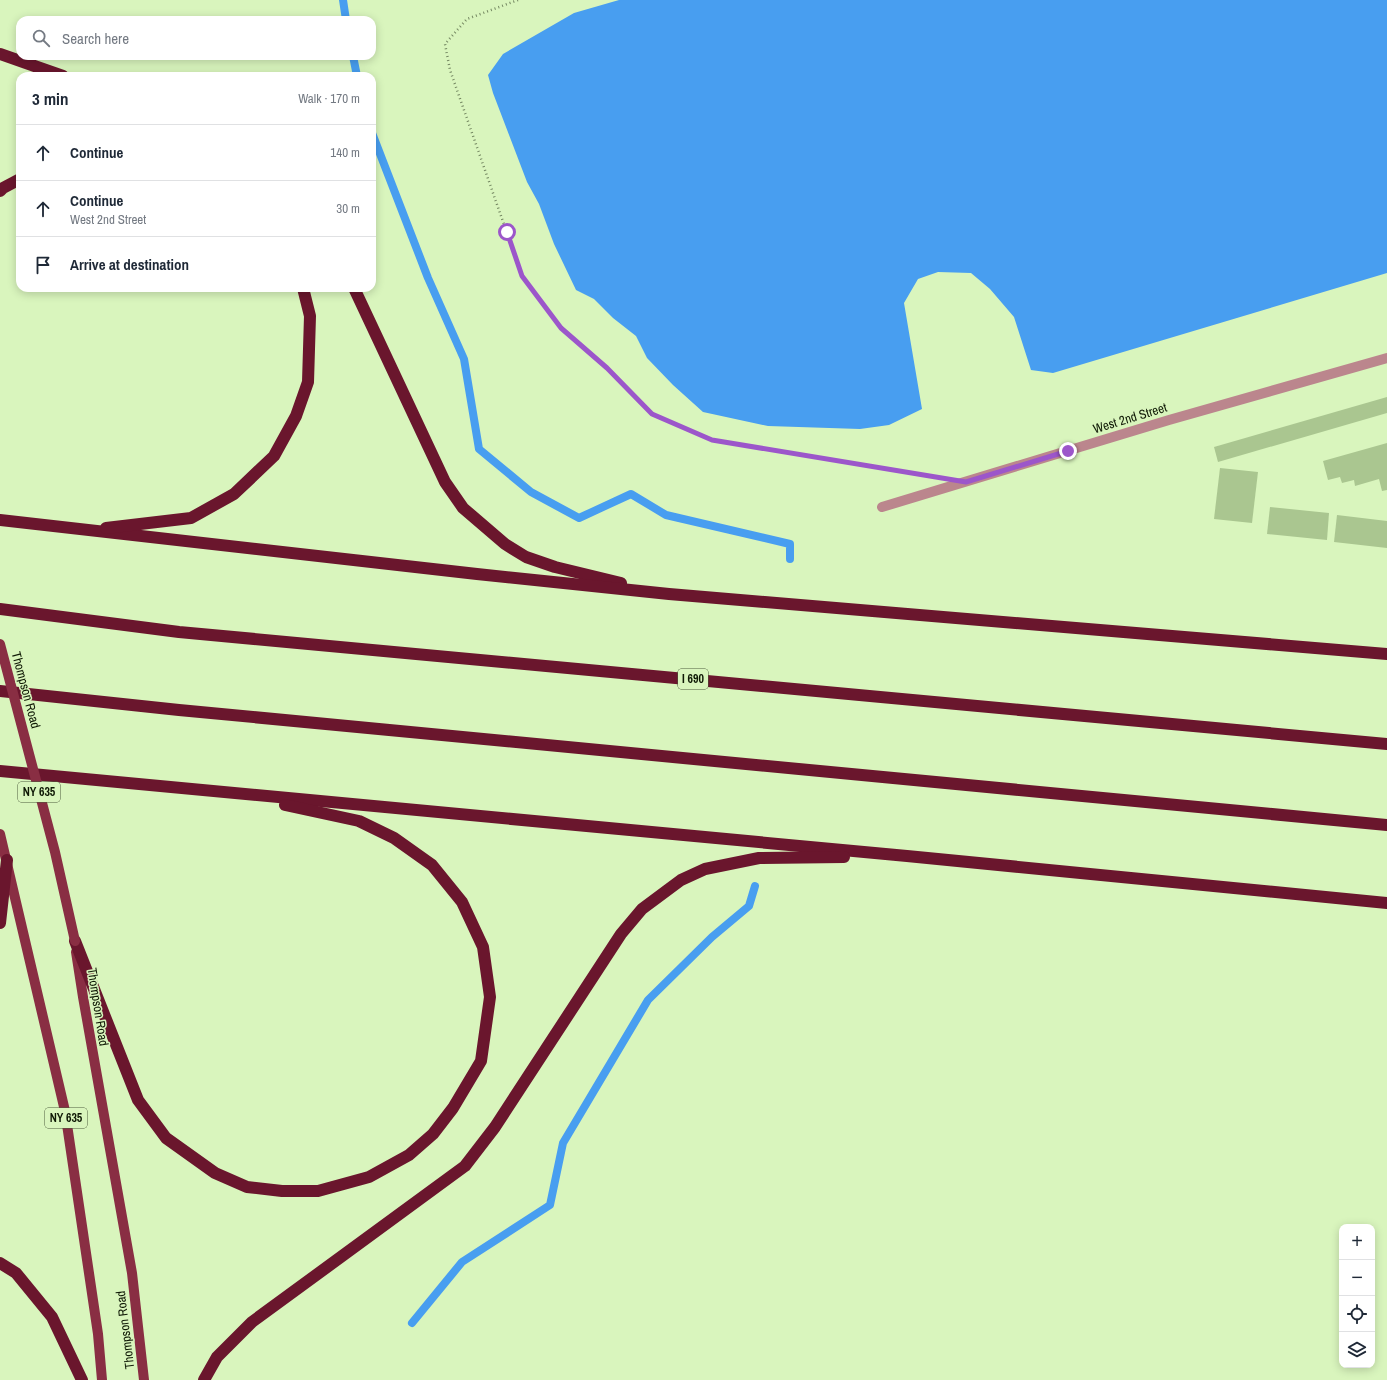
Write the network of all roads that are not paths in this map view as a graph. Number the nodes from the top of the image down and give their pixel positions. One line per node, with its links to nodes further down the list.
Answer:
1 (0, 54): 2 (highway)
2 (16, 60)
3 (17, 60): 4 (highway)
4 (52, 72)
5 (16, 181): 6 (highway)
6 (0, 191)
7 (304, 292): 12 (highway)
8 (356, 292): 13 (highway)
9 (1387, 358): 10 (street, West 2nd Street)
10 (882, 507)
11 (0, 520): 12 (highway)
12 (83, 530): 13 (highway)
13 (669, 594): 16 (highway)
14 (0, 609): 18 (highway, I 690)
15 (0, 644): 27 (main road, Thompson Road / NY 635, bridge)
16 (1387, 654)
17 (0, 691): 21 (highway)
18 (1387, 744)
19 (0, 771): 20 (highway)
20 (235, 794): 23 (highway); 27 (highway)
21 (1387, 825)
22 (0, 834): 24 (main road, NY 635)
23 (907, 856): 25 (highway); 32 (highway)
24 (7, 860): 26 (highway); 30 (main road, NY 635)
25 (1387, 903)
26 (0, 923)
27 (74, 941): 31 (main road, Thompson Road / NY 635)
28 (0, 1263): 29 (highway)
29 (82, 1380)
30 (102, 1380)
31 (144, 1380)
32 (204, 1380)

